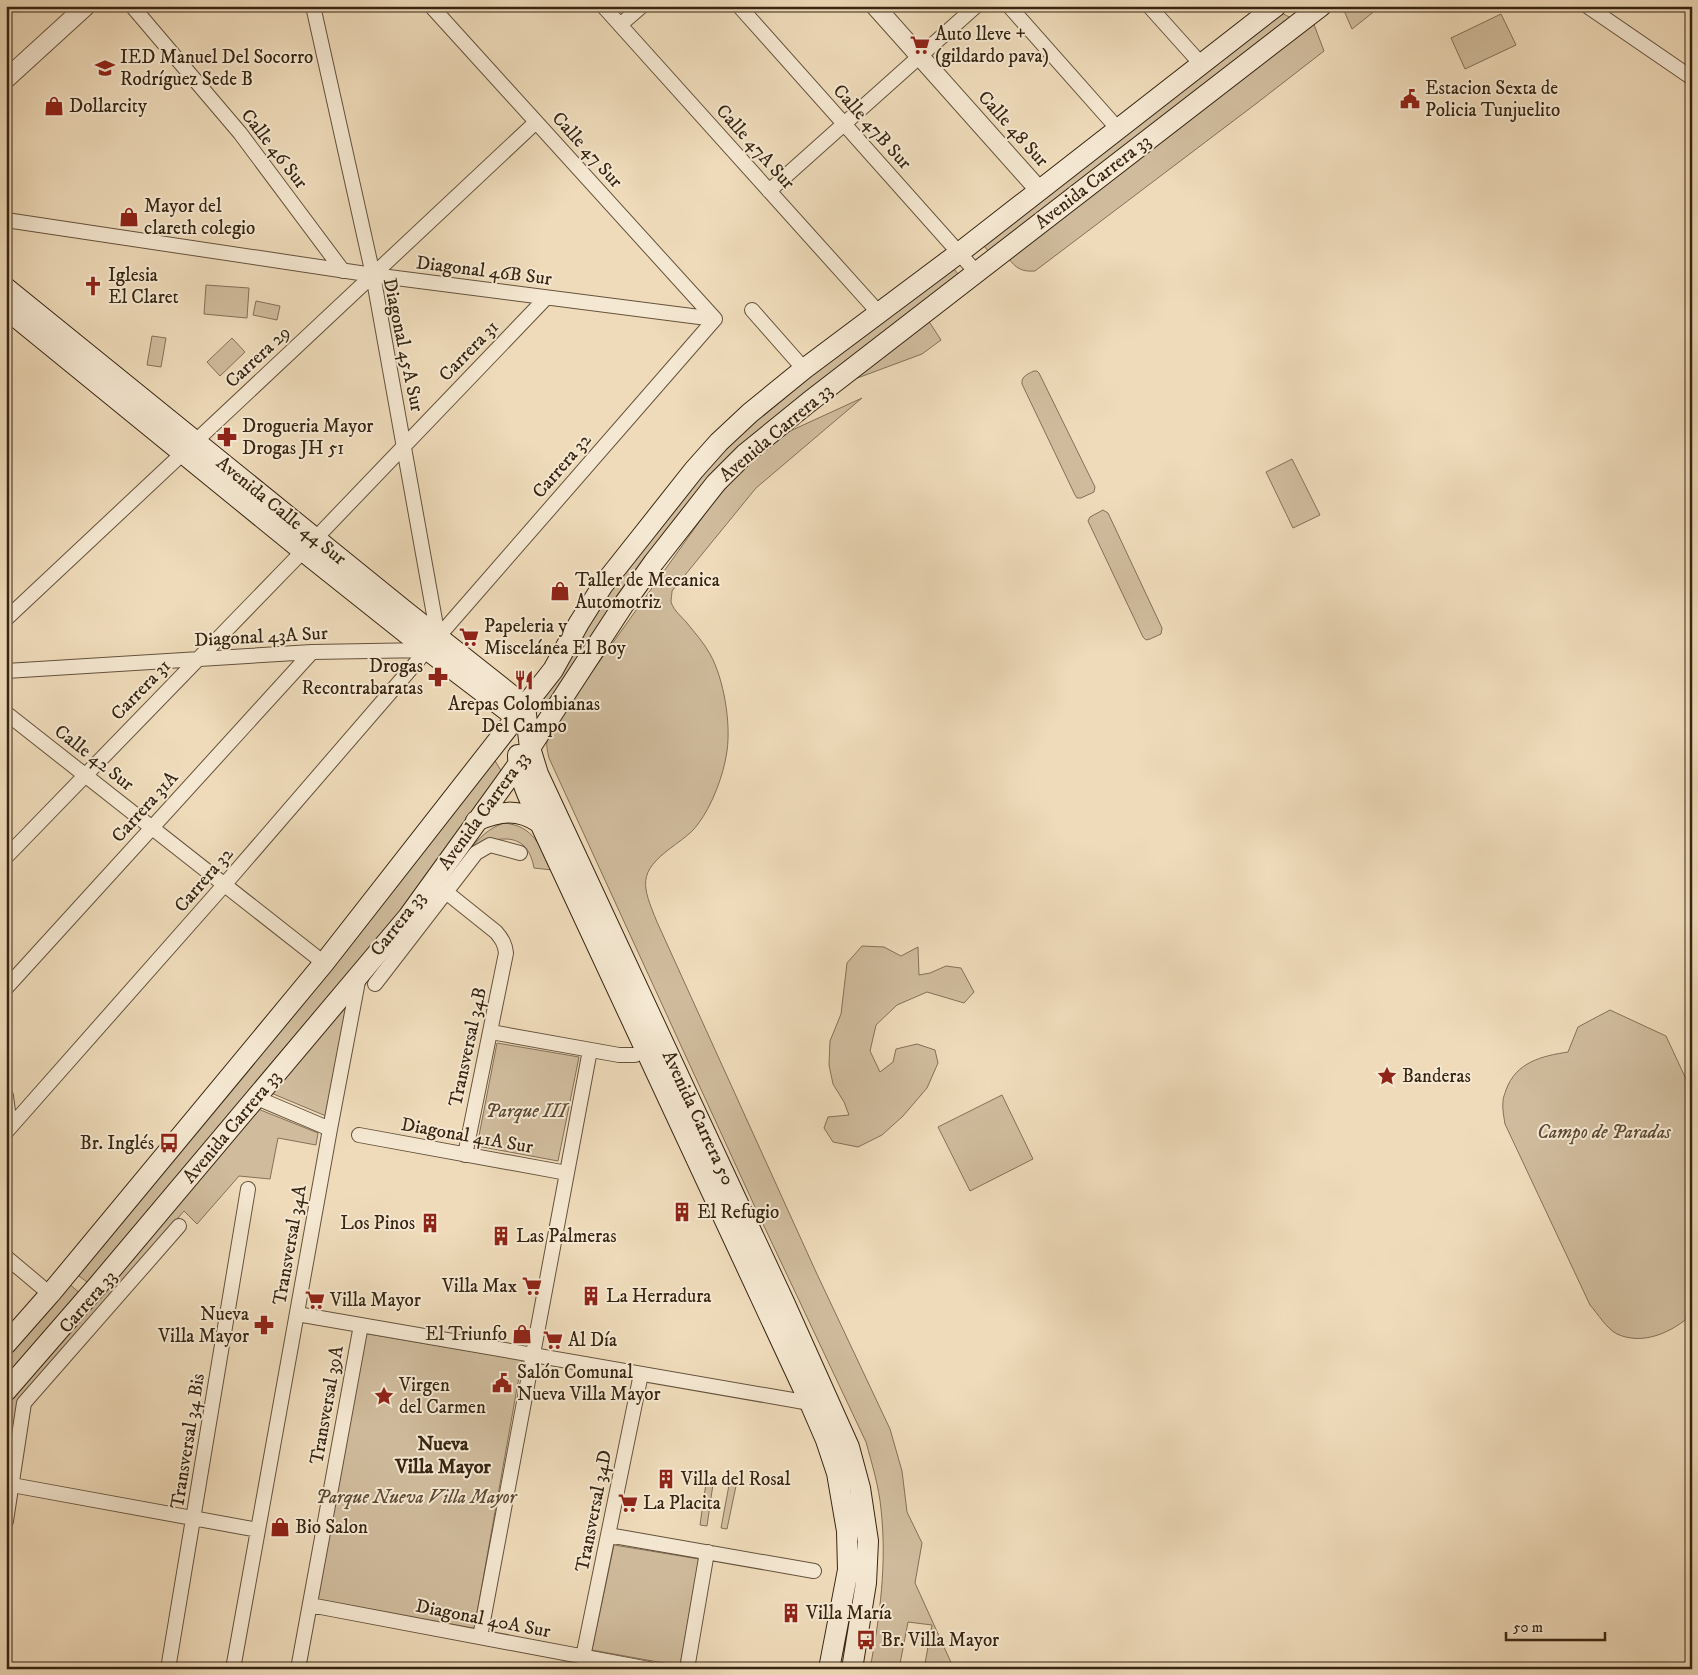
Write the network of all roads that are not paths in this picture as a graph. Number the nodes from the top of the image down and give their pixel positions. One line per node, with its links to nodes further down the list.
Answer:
1 (86, 6): 20 (street)
2 (132, 6): 28 (street, Calle 46 Sur)
3 (313, 6): 30 (street)
4 (431, 6): 21 (street, Calle 47 Sur)
5 (603, 6): 16 (street, Calle 47A Sur)
6 (642, 6): 16 (street)
7 (739, 6): 22 (street, Calle 47B Sur)
8 (875, 6): 17 (street, Calle 48 Sur)
9 (976, 6): 17 (street)
10 (1008, 6): 23 (street)
11 (1149, 6): 18 (street)
12 (1276, 6): 18 (main road, Avenida Carrera 33)
13 (1295, 6): 15 (main road)
14 (1593, 8): 19 (street)
15 (1318, 9): 29 (main road, Avenida Carrera 33)
16 (620, 25): 24 (street, Calle 47A Sur)
17 (920, 56): 22 (street); 25 (street, Calle 48 Sur)
18 (1201, 64): 23 (main road, Avenida Carrera 33)
19 (1692, 78)
20 (7, 80)
21 (536, 122): 30 (street, Carrera 29); 36 (street, Calle 47 Sur)
22 (844, 124): 24 (street); 27 (street, Calle 47B Sur)
23 (1118, 129): 25 (main road, Avenida Carrera 33)
24 (769, 190): 35 (street, Calle 47A Sur)
25 (1039, 190): 27 (main road, Avenida Carrera 33)
26 (6, 220): 28 (street, Diagonal 45A Sur)
27 (959, 253): 29 (street, Calle 47B Sur); 35 (main road, Avenida Carrera 33)
28 (343, 271): 30 (street, Diagonal 45A Sur)
29 (976, 272): 48 (main road, Avenida Carrera 33)
30 (373, 275): 32 (street, Diagonal 46B Sur); 38 (street, Diagonal 45A Sur); 39 (street, Carrera 29)
31 (6, 288): 39 (main road, Avenida Calle 44 Sur)
32 (546, 298): 36 (street, Diagonal 46B Sur); 38 (street, Carrera 31)
33 (7, 310): 39 (main road, Avenida Calle 44 Sur)
34 (752, 310): 37 (street)
35 (879, 313): 37 (main road, Avenida Carrera 33)
36 (715, 320): 42 (street, Carrera 32)
37 (804, 369): 46 (main road, Avenida Carrera 33)
38 (404, 446): 40 (street, Carrera 31); 42 (street, Diagonal 45A Sur)
39 (189, 447): 40 (main road, Avenida Calle 44 Sur); 41 (street, Carrera 29)
40 (309, 545): 42 (main road, Avenida Calle 44 Sur); 44 (street, Carrera 31)
41 (6, 619)
42 (433, 643): 43 (street, Diagonal 43A Sur); 46 (main road, Avenida Calle 44 Sur); 56 (street, Carrera 32)
43 (312, 652): 44 (street, Diagonal 43A Sur); 53 (street, Carrera 31A)
44 (197, 659): 45 (street, Diagonal 43A Sur); 50 (street, Carrera 31)
45 (6, 671)
46 (521, 712): 48 (main road); 49 (main road); 58 (main road, Avenida Carrera 33)
47 (6, 713): 50 (street, Calle 42 Sur)
48 (530, 748): 49 (main road, Avenida Carrera 33); 100 (main road, Avenida Carrera 50)
49 (518, 765): 51 (main road, Avenida Carrera 33); 52 (main road, Avenida Carrera 50)
50 (85, 774): 53 (street, Calle 42 Sur); 55 (street, Carrera 31)
51 (476, 821): 52 (main road); 59 (main road, Avenida Carrera 33)
52 (540, 823): 63 (main road, Avenida Carrera 50)
53 (152, 827): 56 (street, Calle 42 Sur); 60 (street, Carrera 31A)
54 (520, 853): 57 (street, Carrera 33)
55 (6, 857)
56 (225, 884): 58 (street, Calle 42 Sur); 66 (street, Carrera 32)
57 (446, 892): 59 (street, Carrera 33); 61 (street, Transversal 34B)
58 (324, 963): 74 (main road, Avenida Carrera 33)
59 (367, 979): 65 (main road, Avenida Carrera 33); 67 (street, Transversal 34A)
60 (6, 988)
61 (491, 1032): 62 (street); 69 (street, Transversal 34B)
62 (590, 1050): 63 (street); 70 (street)
63 (646, 1050): 79 (main road, Avenida Carrera 50)
64 (6, 1096): 66 (street)
65 (257, 1098): 67 (street); 81 (main road, Avenida Carrera 33)
66 (8, 1128)
67 (330, 1129): 75 (street, Transversal 34A)
68 (359, 1135): 69 (street, Diagonal 41A Sur)
69 (465, 1154): 70 (street, Diagonal 41A Sur)
70 (567, 1173): 78 (street)
71 (248, 1189): 85 (street, Transversal 34 Bis)
72 (179, 1226): 84 (street, Carrera 33)
73 (6, 1257): 74 (street)
74 (50, 1294): 77 (main road, Avenida Carrera 33)
75 (297, 1314): 76 (street); 87 (street, Transversal 34A)
76 (361, 1325): 78 (street); 91 (street, Transversal 39A)
77 (6, 1344)
78 (533, 1355): 80 (street); 92 (street)
79 (793, 1367): 82 (street); 83 (main road, Avenida Carrera 50)
80 (640, 1374): 82 (street); 88 (street, Transversal 34D)
81 (6, 1391)
82 (777, 1397): 83 (street)
83 (810, 1403): 99 (main road, Avenida Carrera 50)
84 (12, 1485): 85 (street); 86 (street)
85 (194, 1519): 87 (street); 94 (street, Transversal 34 Bis)
86 (6, 1521)
87 (258, 1530): 95 (street, Transversal 34A)
88 (608, 1534): 89 (street); 93 (street, Transversal 34D)
89 (708, 1552): 90 (street); 98 (street)
90 (814, 1571)
91 (310, 1605): 92 (street, Diagonal 40A Sur); 96 (street, Transversal 39A)
92 (480, 1637): 93 (street, Diagonal 40A Sur)
93 (583, 1657): 97 (street, Diagonal 40A Sur)
94 (168, 1669)
95 (233, 1669)
96 (298, 1669)
97 (649, 1669)
98 (687, 1669)
99 (829, 1669)
100 (852, 1669)

